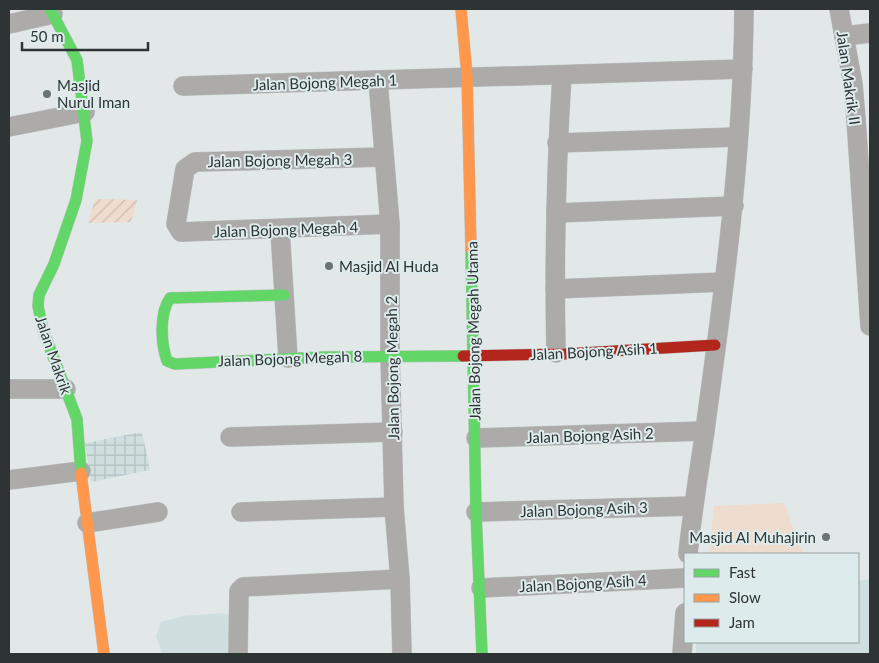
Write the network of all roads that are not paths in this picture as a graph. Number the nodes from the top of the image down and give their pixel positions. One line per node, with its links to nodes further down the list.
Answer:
1 (461, 9): 9 (street, Jalan Bojong Megah Utama)
2 (744, 9): 8 (street)
3 (839, 9): 7 (street, Jalan Makrik II)
4 (51, 11): 5 (street); 13 (street, Jalan Makrik)
5 (9, 24)
6 (870, 33): 7 (street)
7 (844, 36): 26 (street, Jalan Makrik II)
8 (744, 69): 10 (street, Jalan Bojong Megah 1); 15 (street)
9 (467, 75): 10 (street, Jalan Bojong Megah 1); 11 (street, Jalan Bojong Megah 1); 30 (street, Jalan Bojong Megah Utama)
10 (562, 75): 16 (street)
11 (378, 81): 12 (street, Jalan Bojong Megah 1); 17 (street, Jalan Bojong Megah 2)
12 (183, 86)
13 (85, 112): 14 (street); 33 (street, Jalan Makrik)
14 (9, 127)
15 (743, 127): 16 (street); 18 (street)
16 (557, 143): 19 (street)
17 (384, 157): 20 (street, Jalan Bojong Megah 2); 22 (street, Jalan Bojong Megah 3)
18 (734, 206): 19 (street); 23 (street)
19 (556, 213): 24 (street)
20 (390, 224): 21 (street, Jalan Bojong Megah 4); 29 (street, Jalan Bojong Megah 2)
21 (280, 230): 22 (street, Jalan Bojong Megah 4); 25 (street)
22 (181, 232)
23 (724, 282): 24 (street); 27 (street)
24 (555, 289): 28 (street)
25 (284, 295): 31 (street); 31 (street, Jalan Bojong Megah 8)
26 (870, 326)
27 (715, 345): 28 (street, Jalan Bojong Asih 1); 35 (street)
28 (556, 353): 30 (street, Jalan Bojong Asih 1)
29 (390, 354): 30 (street, Jalan Bojong Megah 8); 31 (street, Jalan Bojong Megah 8); 34 (street, Jalan Bojong Megah 2)
30 (474, 356): 37 (street, Jalan Bojong Megah Utama)
31 (288, 358)
32 (9, 389): 33 (street)
33 (66, 389): 38 (street, Jalan Makrik)
34 (393, 432): 36 (street); 41 (street, Jalan Bojong Megah 2)
35 (705, 432): 37 (street, Jalan Bojong Asih 2); 40 (street)
36 (230, 438)
37 (476, 438): 44 (street, Jalan Bojong Megah Utama)
38 (81, 471): 39 (street); 45 (street, Jalan Makrik)
39 (9, 480)
40 (692, 506): 44 (street, Jalan Bojong Asih 3); 46 (street)
41 (394, 507): 43 (street); 48 (street, Jalan Bojong Megah 2)
42 (158, 512): 45 (street)
43 (241, 512)
44 (476, 512): 49 (street, Jalan Bojong Megah Utama)
45 (87, 523): 51 (street, Jalan Makrik)
46 (688, 553)
47 (684, 578): 49 (street, Jalan Bojong Asih 4)
48 (400, 579): 52 (street); 53 (street, Jalan Bojong Megah 2)
49 (481, 588): 54 (street, Jalan Bojong Megah Utama)
50 (684, 627): 55 (street)
51 (104, 654)
52 (238, 654)
53 (402, 654)
54 (482, 654)
55 (682, 654)

